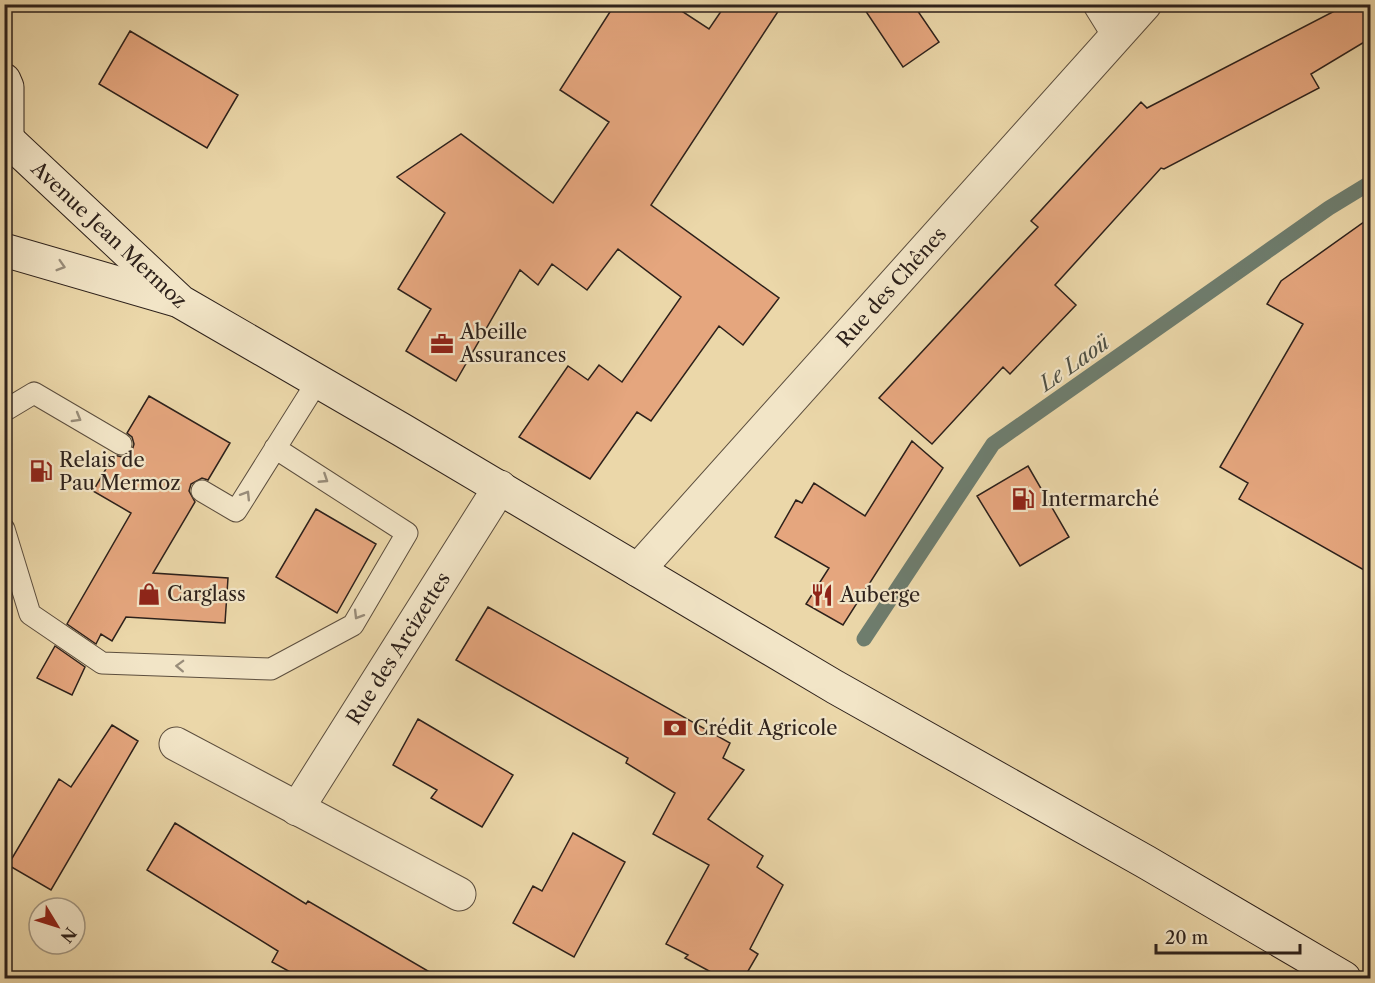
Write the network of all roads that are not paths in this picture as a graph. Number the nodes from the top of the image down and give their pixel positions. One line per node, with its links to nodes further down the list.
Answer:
1 (1100, 4): 3 (main road)
2 (1145, 4): 3 (main road, Rue des Chênes)
3 (1118, 33): 15 (main road, Rue des Chênes)
4 (4, 80): 5 (main road)
5 (6, 144): 7 (main road, Avenue Jean Mermoz)
6 (4, 250): 7 (main road, Avenue Jean Mermoz, one-way to 7)
7 (181, 302): 8 (main road)
8 (317, 382): 11 (lane); 12 (main road)
9 (4, 411): 10 (lane, one-way to 10)
10 (121, 444)
11 (275, 448): 13 (lane, one-way to 11); 14 (lane, one-way to 14)
12 (500, 487): 15 (main road); 17 (main road, Rue des Arcizettes)
13 (202, 491)
14 (4, 529)
15 (638, 570): 19 (main road)
16 (176, 744): 17 (main road)
17 (297, 809): 18 (main road)
18 (459, 894)
19 (1344, 978)

